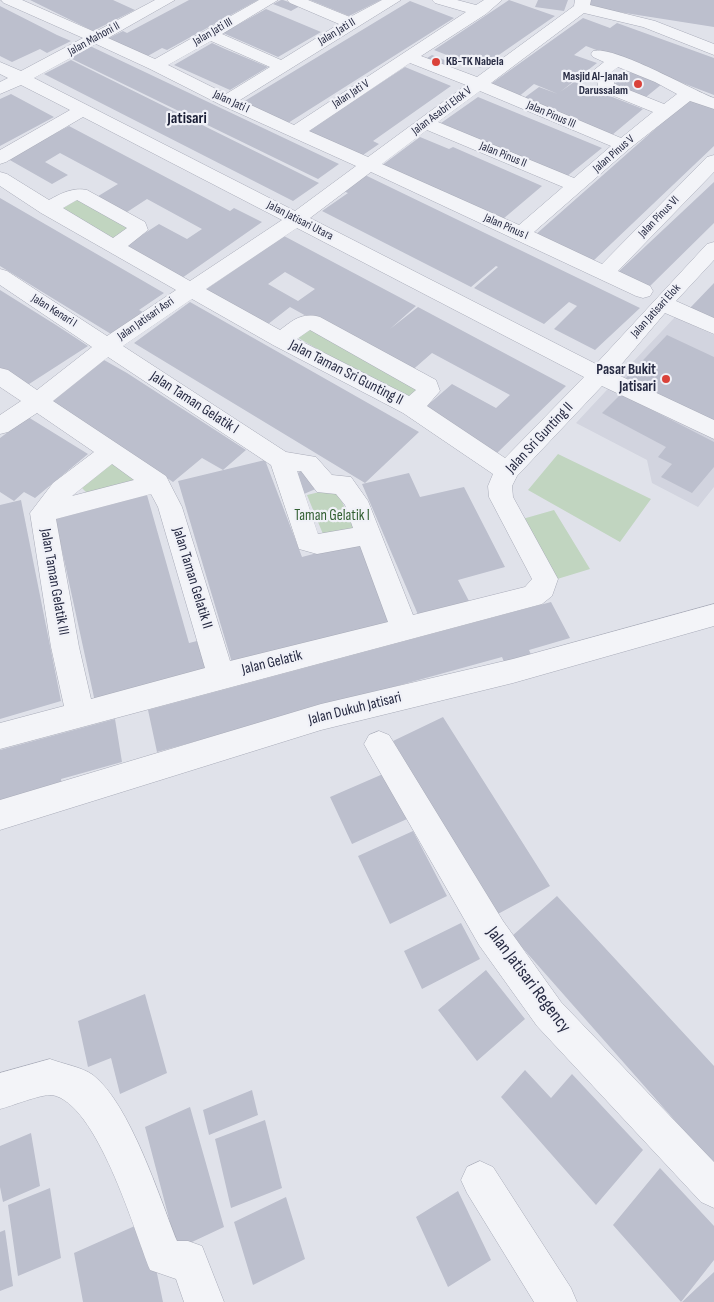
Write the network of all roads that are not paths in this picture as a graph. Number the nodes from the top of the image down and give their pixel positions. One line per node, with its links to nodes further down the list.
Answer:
1 (9, 0): 16 (street, Jalan Jati I)
2 (133, 0): 10 (street)
3 (167, 0): 10 (street, Jalan Mahoni II)
4 (270, 0): 15 (street, Jalan Jati III)
5 (295, 0): 13 (street)
6 (393, 0): 13 (street, Jalan Jati II)
7 (440, 0): 11 (street)
8 (494, 0): 11 (street, Jalan Jati V)
9 (582, 4): 12 (street); 25 (street, Jalan Asabri Elok V)
10 (151, 8): 16 (street, Jalan Mahoni II)
11 (480, 11): 19 (street, Jalan Jati V)
12 (646, 22): 14 (street); 17 (street)
13 (351, 23): 22 (street, Jalan Jati II)
14 (714, 33)
15 (210, 34): 21 (street, Jalan Jati III); 22 (street)
16 (94, 39): 21 (street, Jalan Jati I); 24 (street, Jalan Mahoni II)
17 (714, 50)
18 (597, 53): 20 (street)
19 (408, 57): 25 (street); 33 (street, Jalan Jati V)
20 (616, 61): 27 (street); 31 (street)
21 (156, 65): 28 (street, Jalan Jati I)
22 (282, 66): 28 (street, Jalan Jati II)
23 (0, 67): 24 (street, Jalan Jatisari Utara)
24 (22, 78): 26 (street, Jalan Mahoni II); 30 (street, Jalan Jatisari Utara)
25 (479, 84): 32 (street, Jalan Asabri Elok V); 34 (street, Jalan Pinus III)
26 (0, 89)
27 (688, 94): 29 (street); 31 (street, Jalan Pinus V)
28 (226, 101): 33 (street, Jalan Jati I)
29 (714, 104)
30 (82, 110): 35 (street); 41 (street, Jalan Jatisari Utara)
31 (665, 111): 34 (street, Jalan Pinus V)
32 (428, 124): 37 (street, Jalan Asabri Elok V); 39 (street, Jalan Pinus II)
33 (295, 132): 37 (street, Jalan Jati I)
34 (623, 145): 39 (street, Jalan Pinus V)
35 (0, 158)
36 (714, 162): 45 (street, Jalan Pinus VI)
37 (368, 165): 41 (street, Jalan Asabri Elok V); 42 (street, Jalan Pinus I)
38 (0, 178): 40 (street, Jalan Taman Sri Gunting II)
39 (578, 186): 42 (street, Jalan Pinus V)
40 (48, 209): 43 (street, Jalan Taman Sri Gunting II); 43 (street)
41 (296, 219): 47 (street, Jalan Jatisari Asri); 53 (street, Jalan Jatisari Utara)
42 (520, 233): 45 (street, Jalan Pinus I)
43 (114, 247): 47 (street, Jalan Taman Sri Gunting II)
44 (712, 253): 49 (street, Jalan Jatisari Elok)
45 (605, 273): 48 (street, Jalan Pinus I)
46 (0, 276): 52 (street, Jalan Kenari I)
47 (190, 289): 51 (street, Jalan Taman Sri Gunting II); 52 (street, Jalan Jatisari Asri)
48 (643, 291)
49 (662, 303): 50 (street); 53 (street, Jalan Jatisari Elok)
50 (714, 327)
51 (281, 340): 56 (street, Jalan Taman Sri Gunting II); 56 (street, Jalan Taman Sri Gunting II)
52 (108, 346): 55 (street, Jalan Jatisari Asri); 60 (street, Jalan Taman Gelatik I)
53 (599, 375): 58 (street, Jalan Jatisari Utara); 61 (street, Jalan Sri Gunting II)
54 (0, 376): 55 (street, Jalan Taman Gelatik II)
55 (36, 402): 57 (street, Jalan Jatisari Asri); 59 (street, Jalan Taman Gelatik II)
56 (412, 408): 61 (street, Jalan Taman Sri Gunting II)
57 (0, 426)
58 (714, 430)
59 (112, 451): 62 (street, Jalan Taman Gelatik II); 63 (street, Jalan Taman Gelatik III)
60 (281, 460): 64 (street, Jalan Taman Gelatik I); 64 (street)
61 (507, 471): 65 (street, Jalan Sri Gunting II)
62 (157, 483): 63 (street); 68 (street, Jalan Taman Gelatik II)
63 (42, 513): 69 (street, Jalan Taman Gelatik III)
64 (368, 535): 67 (street, Jalan Taman Gelatik I)
65 (543, 588): 67 (street, Jalan Gelatik)
66 (714, 615): 72 (street, Jalan Dukuh Jatisari)
67 (405, 630): 68 (street, Jalan Gelatik)
68 (221, 676): 69 (street, Jalan Gelatik)
69 (80, 713): 70 (street, Jalan Gelatik)
70 (0, 736)
71 (379, 744): 75 (street, Jalan Jatisari Regency)
72 (0, 814)
73 (0, 1091): 76 (street)
74 (480, 1180): 77 (street)
75 (714, 1189)
76 (204, 1302)
77 (557, 1302)

